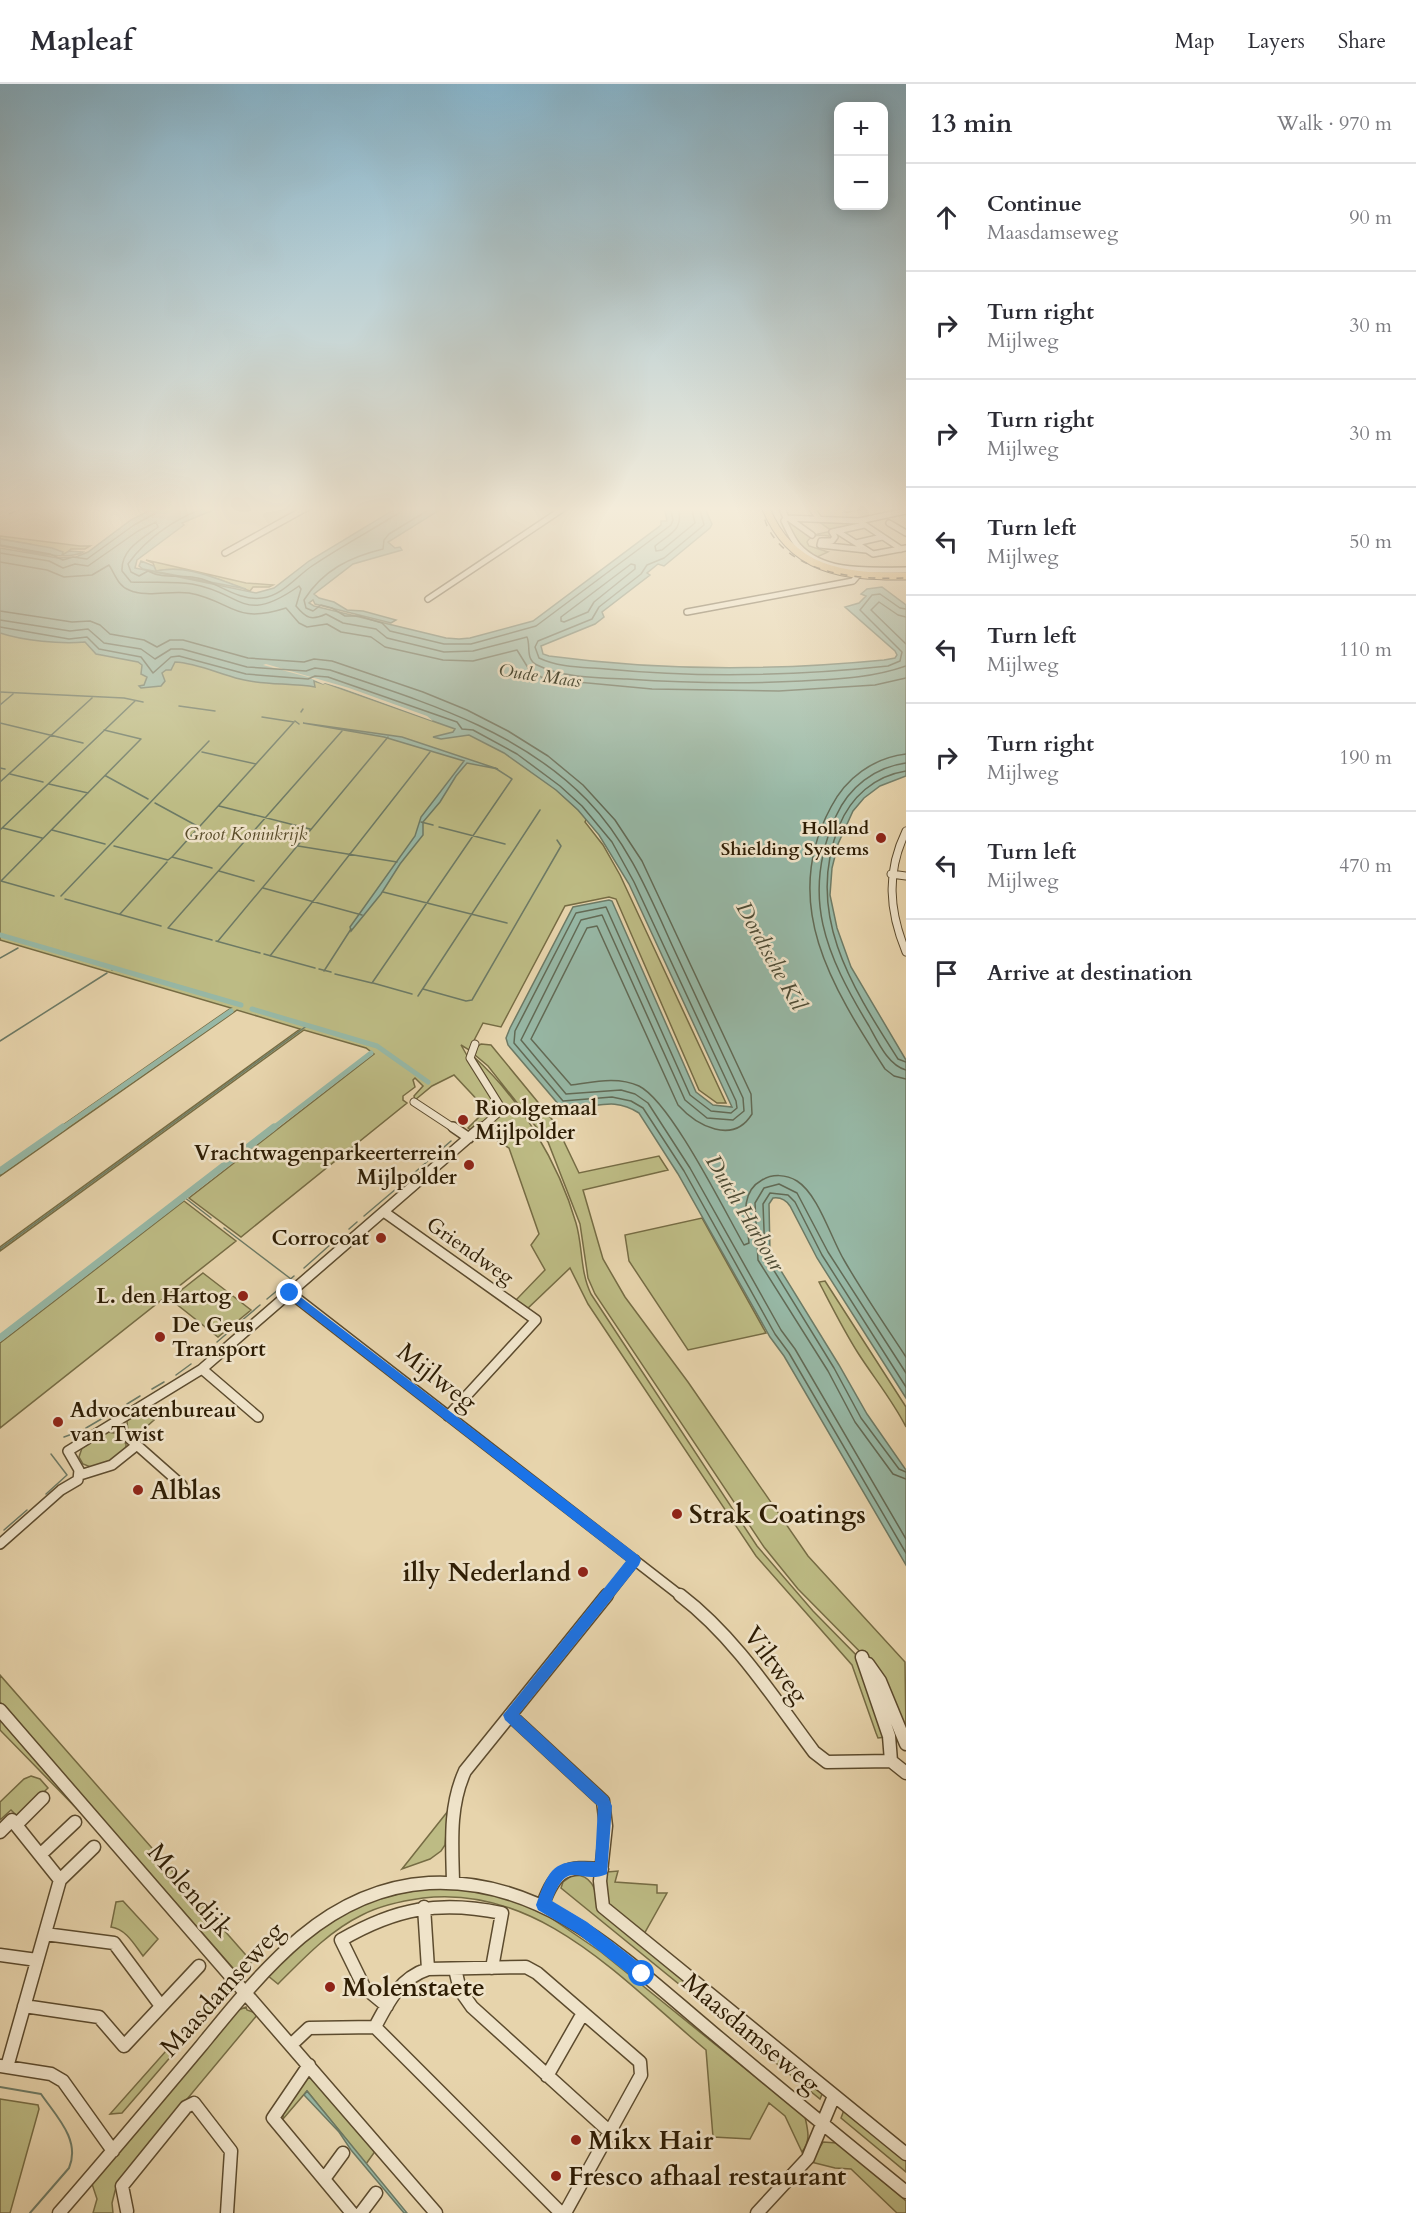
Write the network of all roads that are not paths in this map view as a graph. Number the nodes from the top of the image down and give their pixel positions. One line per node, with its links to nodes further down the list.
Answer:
1 (723, 605): 2 (street)
2 (687, 612)
3 (906, 831): 4 (street)
4 (891, 874): 5 (street); 6 (street)
5 (906, 876)
6 (895, 922): 7 (street); 8 (street)
7 (906, 922)
8 (906, 952)
9 (475, 1044): 11 (street)
10 (414, 1102): 11 (street)
11 (469, 1138): 12 (street)
12 (384, 1212): 13 (street); 15 (street, Griendweg)
13 (290, 1293): 14 (street); 15 (street, Mijlweg)
14 (202, 1369): 16 (street); 17 (street)
15 (448, 1416): 22 (street, Mijlweg)
16 (258, 1417)
17 (113, 1424): 18 (street); 19 (street)
18 (137, 1445): 19 (street); 20 (street)
19 (80, 1475): 21 (street)
20 (182, 1485)
21 (0, 1544)
22 (635, 1560): 24 (street); 26 (street, Viltweg)
23 (0, 1710): 46 (street, Molendijk)
24 (510, 1715): 34 (street); 36 (street)
25 (906, 1744): 26 (street)
26 (891, 1761): 27 (street)
27 (906, 1773)
28 (43, 1798): 30 (street)
29 (75, 1822): 33 (street)
30 (15, 1825): 31 (street); 33 (street)
31 (0, 1832)
32 (94, 1847): 35 (street)
33 (40, 1855): 35 (street)
34 (602, 1869): 37 (street); 56 (street)
35 (60, 1880): 39 (street)
36 (453, 1881): 37 (street, Maasdamseweg); 46 (street, Maasdamseweg)
37 (543, 1905): 57 (street, Maasdamseweg)
38 (424, 1907): 43 (street); 44 (street); 49 (street)
39 (45, 1934): 41 (street); 48 (street)
40 (0, 1955): 41 (street)
41 (38, 1960): 47 (street)
42 (199, 1966): 48 (street)
43 (492, 1968): 45 (street); 50 (street)
44 (428, 1969): 45 (street); 49 (street)
45 (455, 1969): 55 (street)
46 (246, 1992): 52 (street, Molendijk); 59 (street, Maasdamseweg)
47 (24, 2006): 48 (street); 54 (street)
48 (161, 2006)
49 (387, 2006): 51 (street)
50 (583, 2013): 55 (street); 58 (street)
51 (375, 2027): 52 (street); 71 (street)
52 (292, 2044): 53 (street, Molendijk)
53 (309, 2065): 62 (street); 70 (street, Molendijk)
54 (4, 2067): 59 (street)
55 (547, 2076): 58 (street)
56 (834, 2096): 57 (street); 61 (street)
57 (824, 2124): 63 (street, Maasdamseweg); 73 (street)
58 (611, 2133): 72 (street)
59 (113, 2151): 66 (street, Maasdamseweg)
60 (343, 2153): 62 (street)
61 (906, 2154)
62 (324, 2179): 68 (street)
63 (906, 2192)
64 (376, 2193): 69 (street)
65 (127, 2211): 67 (street)
66 (59, 2213)
67 (227, 2213)
68 (352, 2213)
69 (361, 2213)
70 (435, 2213)
71 (561, 2213)
72 (565, 2213)
73 (757, 2213)

